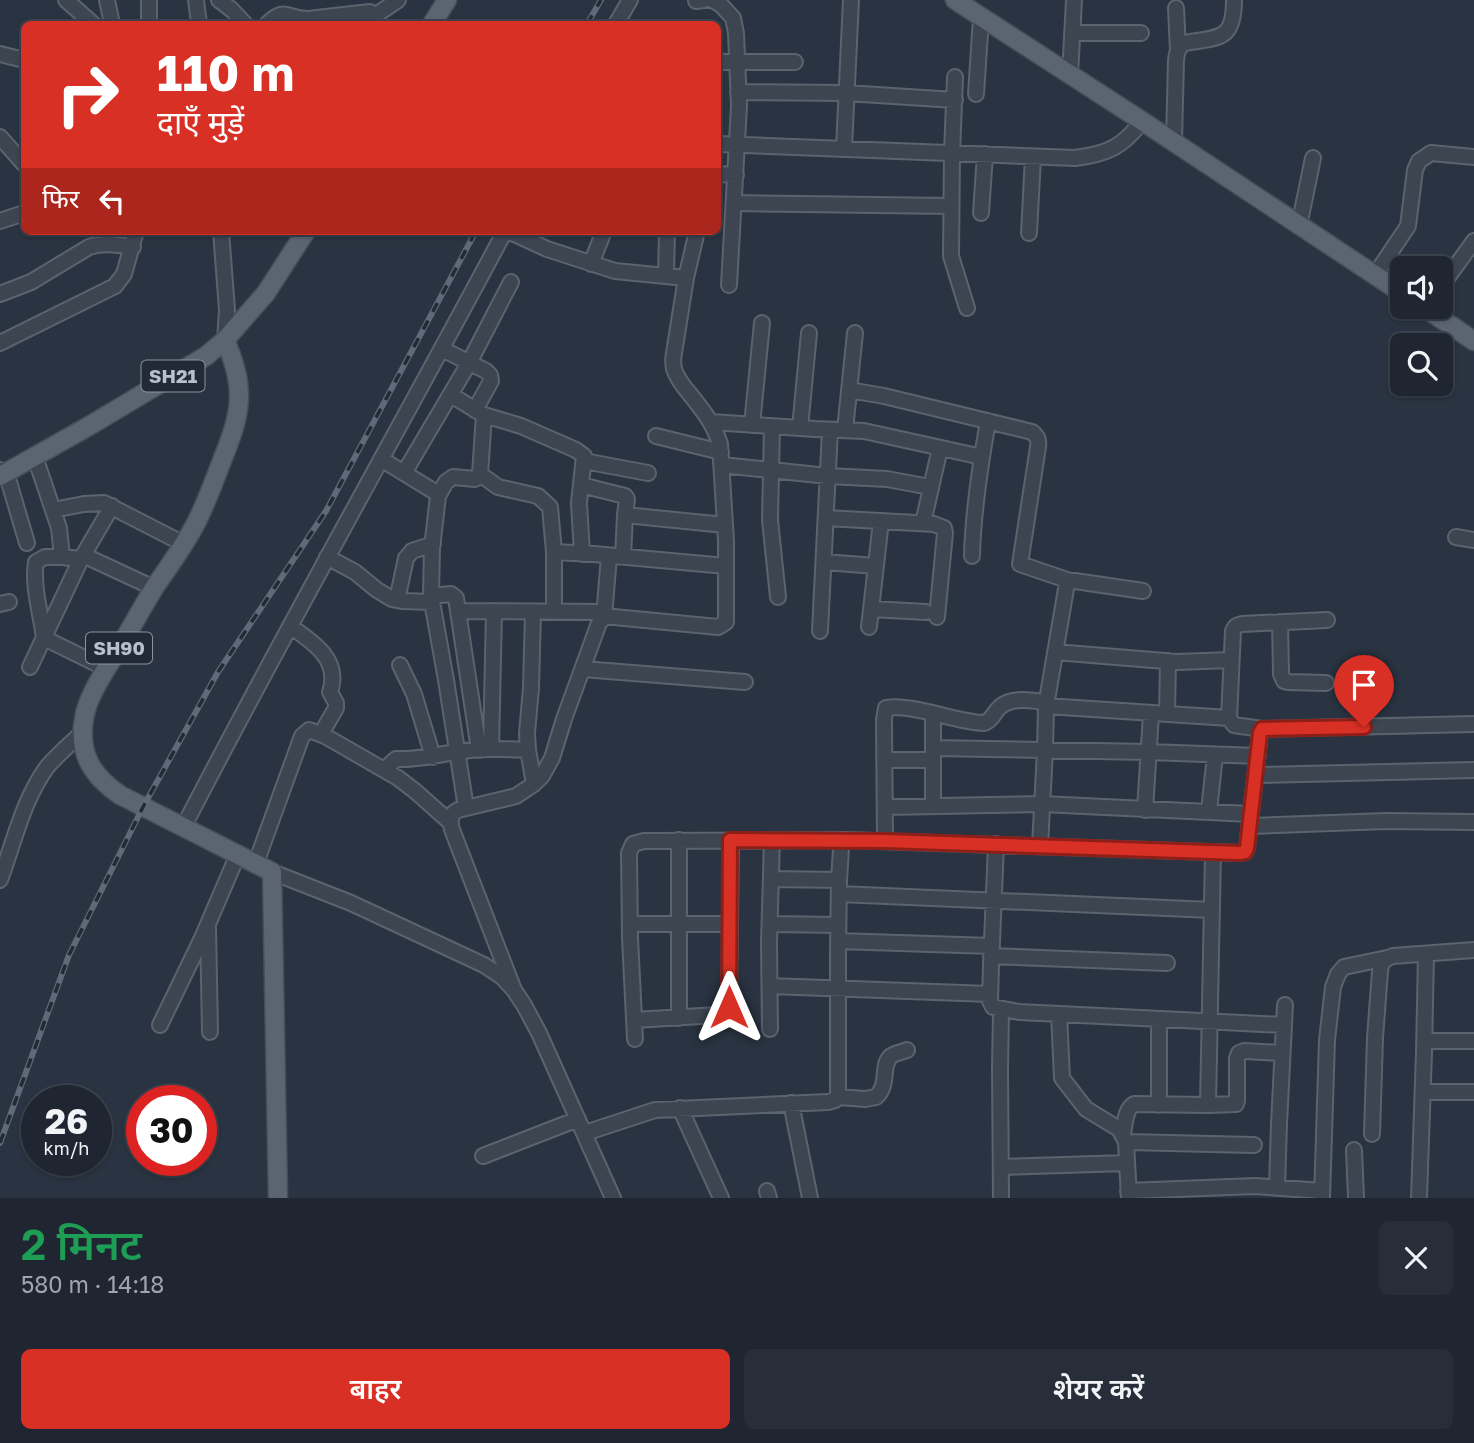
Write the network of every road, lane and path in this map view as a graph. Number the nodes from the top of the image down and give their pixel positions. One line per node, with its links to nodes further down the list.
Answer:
1 (66, 0): 19 (street)
2 (107, 0): 20 (street)
3 (149, 0): 21 (street)
4 (196, 0): 22 (street)
5 (219, 0): 23 (street)
6 (398, 0): 17 (street)
7 (447, 0): 25 (main road)
8 (630, 0): 26 (street)
9 (704, 0): 15 (street)
10 (712, 0): 33 (street)
11 (851, 0): 38 (street)
12 (955, 0): 18 (main road)
13 (1074, 0): 27 (street)
14 (1234, 0): 29 (street)
15 (696, 1)
16 (1176, 8): 29 (street)
17 (370, 14): 24 (street)
18 (981, 18): 35 (main road); 39 (street)
19 (90, 21)
20 (110, 21)
21 (149, 21)
22 (199, 21)
23 (242, 21)
24 (270, 21)
25 (434, 21)
26 (618, 21)
27 (1072, 33): 28 (street); 35 (street)
28 (1141, 33)
29 (1178, 51): 43 (street)
30 (0, 54): 31 (street)
31 (21, 59)
32 (721, 62): 33 (street)
33 (737, 62): 34 (street); 37 (street)
34 (795, 62)
35 (1070, 75): 41 (main road)
36 (955, 77): 40 (street)
37 (738, 92): 38 (street); 45 (street)
38 (846, 93): 40 (street); 46 (street)
39 (976, 94)
40 (955, 100): 47 (street)
41 (1142, 121): 43 (main road); 49 (street)
42 (0, 137): 52 (street)
43 (1174, 142): 60 (main road)
44 (721, 144): 45 (street)
45 (737, 145): 46 (street); 54 (street)
46 (844, 148): 47 (street)
47 (952, 153): 48 (street); 56 (street)
48 (985, 154): 49 (street); 57 (street)
49 (1033, 157): 61 (street)
50 (1474, 157): 75 (street)
51 (1313, 158): 60 (street)
52 (21, 161)
53 (721, 174): 54 (street)
54 (736, 175): 55 (street)
55 (734, 203): 56 (street); 78 (street)
56 (951, 206): 81 (street)
57 (981, 213)
58 (21, 214): 59 (street)
59 (0, 221)
60 (1299, 226): 75 (main road)
61 (1029, 233)
62 (135, 235): 71 (street)
63 (221, 235): 86 (street)
64 (303, 235): 86 (main road, SH21)
65 (504, 235): 89 (street)
66 (515, 235): 72 (street)
67 (602, 235): 72 (street)
68 (667, 235): 74 (street)
69 (696, 235): 76 (street)
70 (1474, 241): 73 (street)
71 (133, 247): 80 (street); 88 (street)
72 (591, 264): 74 (street)
73 (1453, 270)
74 (666, 275): 76 (street)
75 (1375, 275): 79 (main road)
76 (686, 278): 95 (street)
77 (511, 282): 90 (street)
78 (729, 285)
79 (1390, 285)
80 (0, 294)
81 (967, 308)
82 (1442, 319): 87 (main road)
83 (762, 323): 96 (street)
84 (808, 333): 98 (street)
85 (855, 333): 91 (street)
86 (226, 340): 102 (main road, SH21); 126 (main road, SH90)
87 (1474, 341)
88 (0, 343)
89 (442, 349): 90 (street); 105 (street)
90 (469, 363): 92 (street); 93 (street)
91 (849, 390): 94 (street); 99 (street)
92 (451, 395): 93 (street); 109 (street)
93 (479, 413): 106 (street); 111 (street)
94 (988, 421): 103 (street); 138 (street)
95 (711, 422): 96 (street); 104 (street)
96 (752, 425): 97 (street)
97 (772, 426): 98 (street); 107 (street)
98 (800, 428): 99 (street)
99 (838, 430): 101 (street); 112 (street)
100 (656, 436): 104 (street)
101 (940, 448): 103 (street); 114 (street)
102 (35, 457): 108 (main road, SH21); 117 (street)
103 (982, 457): 131 (street)
104 (722, 458): 107 (street); 122 (street)
105 (381, 459): 109 (street); 134 (street)
106 (584, 461): 110 (street); 113 (street)
107 (771, 471): 112 (street); 141 (street)
108 (2, 473): 125 (street)
109 (404, 473): 115 (street)
110 (648, 473)
111 (480, 474): 115 (street); 128 (street)
112 (828, 476): 114 (street); 119 (street)
113 (581, 485): 118 (street); 129 (street)
114 (930, 487): 121 (street)
115 (438, 496): 127 (street)
116 (112, 506): 117 (street); 126 (street); 133 (street)
117 (53, 510): 132 (street)
118 (625, 515): 122 (street); 130 (street)
119 (826, 518): 120 (street); 135 (street)
120 (881, 521): 121 (street); 137 (street)
121 (923, 523): 144 (street)
122 (725, 525): 136 (street)
123 (1456, 537): 124 (street)
124 (1474, 540)
125 (27, 543)
126 (184, 544): 139 (main road, SH90)
127 (433, 544): 142 (street); 143 (street)
128 (554, 552): 129 (street); 148 (street)
129 (582, 554): 130 (street)
130 (616, 556): 136 (street); 149 (street)
131 (972, 556)
132 (62, 557): 133 (street); 155 (street)
133 (82, 557): 139 (street); 155 (street)
134 (327, 557): 143 (street); 152 (street)
135 (824, 562): 137 (street); 154 (street)
136 (726, 566): 149 (street)
137 (876, 566): 144 (street)
138 (1070, 581): 140 (street); 156 (street)
139 (154, 588): 161 (main road, SH90)
140 (1143, 591)
141 (778, 597)
142 (431, 599): 143 (street); 145 (street); 177 (street)
143 (397, 600)
144 (871, 609): 153 (street)
145 (458, 611): 146 (street); 174 (street)
146 (494, 611): 147 (street); 174 (street)
147 (533, 612): 148 (street); 175 (street)
148 (554, 612): 149 (street)
149 (604, 615): 162 (street)
150 (1327, 620): 151 (street)
151 (1280, 622): 157 (street); 164 (street)
152 (290, 626): 173 (street); 197 (street)
153 (869, 627)
154 (820, 631)
155 (44, 638): 160 (street); 161 (street)
156 (1055, 652): 158 (street); 165 (street)
157 (1231, 660): 158 (street); 169 (street)
158 (1168, 661): 168 (street)
159 (400, 665): 182 (street)
160 (30, 667)
161 (107, 669): 172 (main road, SH90)
162 (583, 669): 163 (street); 187 (street)
163 (745, 682)
164 (1326, 683)
165 (1046, 704): 166 (street); 167 (street); 176 (street)
166 (1151, 713): 168 (street); 178 (street)
167 (933, 714): 179 (street); 183 (street)
168 (1167, 714): 169 (street)
169 (1229, 718): 171 (street)
170 (1474, 724): 171 (street)
171 (1262, 729): 181 (street)
172 (83, 732): 197 (main road, SH90); 198 (street)
173 (321, 734): 184 (street); 208 (street)
174 (485, 750): 175 (street); 177 (street)
175 (528, 750): 187 (street)
176 (1045, 750): 178 (street); 179 (street); 188 (street)
177 (457, 752): 182 (street); 191 (street)
178 (1149, 752): 180 (street); 192 (street)
179 (934, 754): 183 (street); 189 (street)
180 (1215, 755): 181 (street); 193 (street)
181 (1258, 756): 186 (street)
182 (433, 757): 184 (street)
183 (884, 760): 190 (street)
184 (384, 770): 196 (street)
185 (1474, 770): 186 (street)
186 (1256, 775): 194 (street)
187 (534, 784): 191 (street)
188 (1042, 804): 189 (street); 192 (street); 205 (street)
189 (933, 806): 190 (street)
190 (885, 807): 203 (street)
191 (466, 808): 196 (street)
192 (1146, 810): 193 (street)
193 (1209, 811): 194 (street)
194 (1251, 820): 195 (street); 206 (street)
195 (1474, 822)
196 (451, 823): 229 (street)
197 (184, 826): 207 (main road, SH90)
198 (7, 834): 211 (street)
199 (679, 840): 200 (street); 216 (street); 219 (street)
200 (730, 840): 201 (street); 217 (street)
201 (772, 840): 202 (street); 210 (street)
202 (848, 840): 203 (street); 212 (street)
203 (885, 841): 204 (street)
204 (996, 844): 205 (street); 213 (street)
205 (1040, 846): 206 (street)
206 (1213, 853): 214 (street)
207 (238, 854): 208 (main road, SH90); 215 (street)
208 (256, 863): 209 (main road, SH90)
209 (272, 872): 229 (street); 266 (main road)
210 (771, 879): 212 (street); 218 (street)
211 (0, 880)
212 (839, 887): 213 (street); 220 (street)
213 (994, 900): 214 (street); 223 (street)
214 (1212, 910): 237 (street)
215 (208, 923): 238 (street); 241 (street)
216 (679, 924): 217 (street); 219 (street); 234 (street)
217 (730, 924): 234 (street)
218 (770, 924): 220 (street); 227 (street)
219 (630, 925): 236 (street)
220 (838, 925): 221 (street)
221 (838, 941): 223 (street); 228 (street)
222 (1474, 950): 224 (street)
223 (991, 951): 226 (street); 230 (street)
224 (1426, 954): 225 (street); 243 (street)
225 (1387, 958): 256 (street); 265 (street)
226 (1167, 963)
227 (770, 986): 228 (street); 240 (street)
228 (838, 988): 230 (street); 249 (street)
229 (514, 990): 254 (street)
230 (990, 993): 232 (street)
231 (1285, 1005): 239 (street)
232 (1001, 1010): 233 (street); 262 (street)
233 (1059, 1014): 235 (street); 257 (street)
234 (679, 1018): 236 (street)
235 (1159, 1019): 237 (street); 251 (street)
236 (634, 1020): 242 (street)
237 (1210, 1021): 239 (street); 252 (street)
238 (160, 1025)
239 (1284, 1026): 246 (street)
240 (771, 1029)
241 (210, 1032)
242 (635, 1039)
243 (1424, 1041): 244 (street); 247 (street)
244 (1474, 1041)
245 (907, 1050): 249 (street)
246 (1282, 1053): 252 (street); 263 (street)
247 (1423, 1092): 248 (street); 272 (street)
248 (1474, 1092)
249 (838, 1097): 250 (street)
250 (791, 1103): 253 (street); 269 (street)
251 (1159, 1105): 252 (street); 257 (street)
252 (1208, 1105)
253 (680, 1108): 255 (street); 268 (street)
254 (578, 1119): 255 (street); 260 (street)
255 (584, 1133): 267 (street)
256 (1372, 1134)
257 (1125, 1138): 258 (street); 261 (street)
258 (1254, 1145)
259 (1354, 1150): 271 (street)
260 (483, 1156)
261 (1127, 1164): 262 (street); 264 (street)
262 (1001, 1167): 270 (street)
263 (1277, 1187): 264 (street); 265 (street)
264 (1128, 1194)
265 (1322, 1194)
266 (278, 1198)
267 (613, 1198)
268 (721, 1198)
269 (810, 1198)
270 (1001, 1198)
271 (1356, 1198)
272 (1419, 1198)

